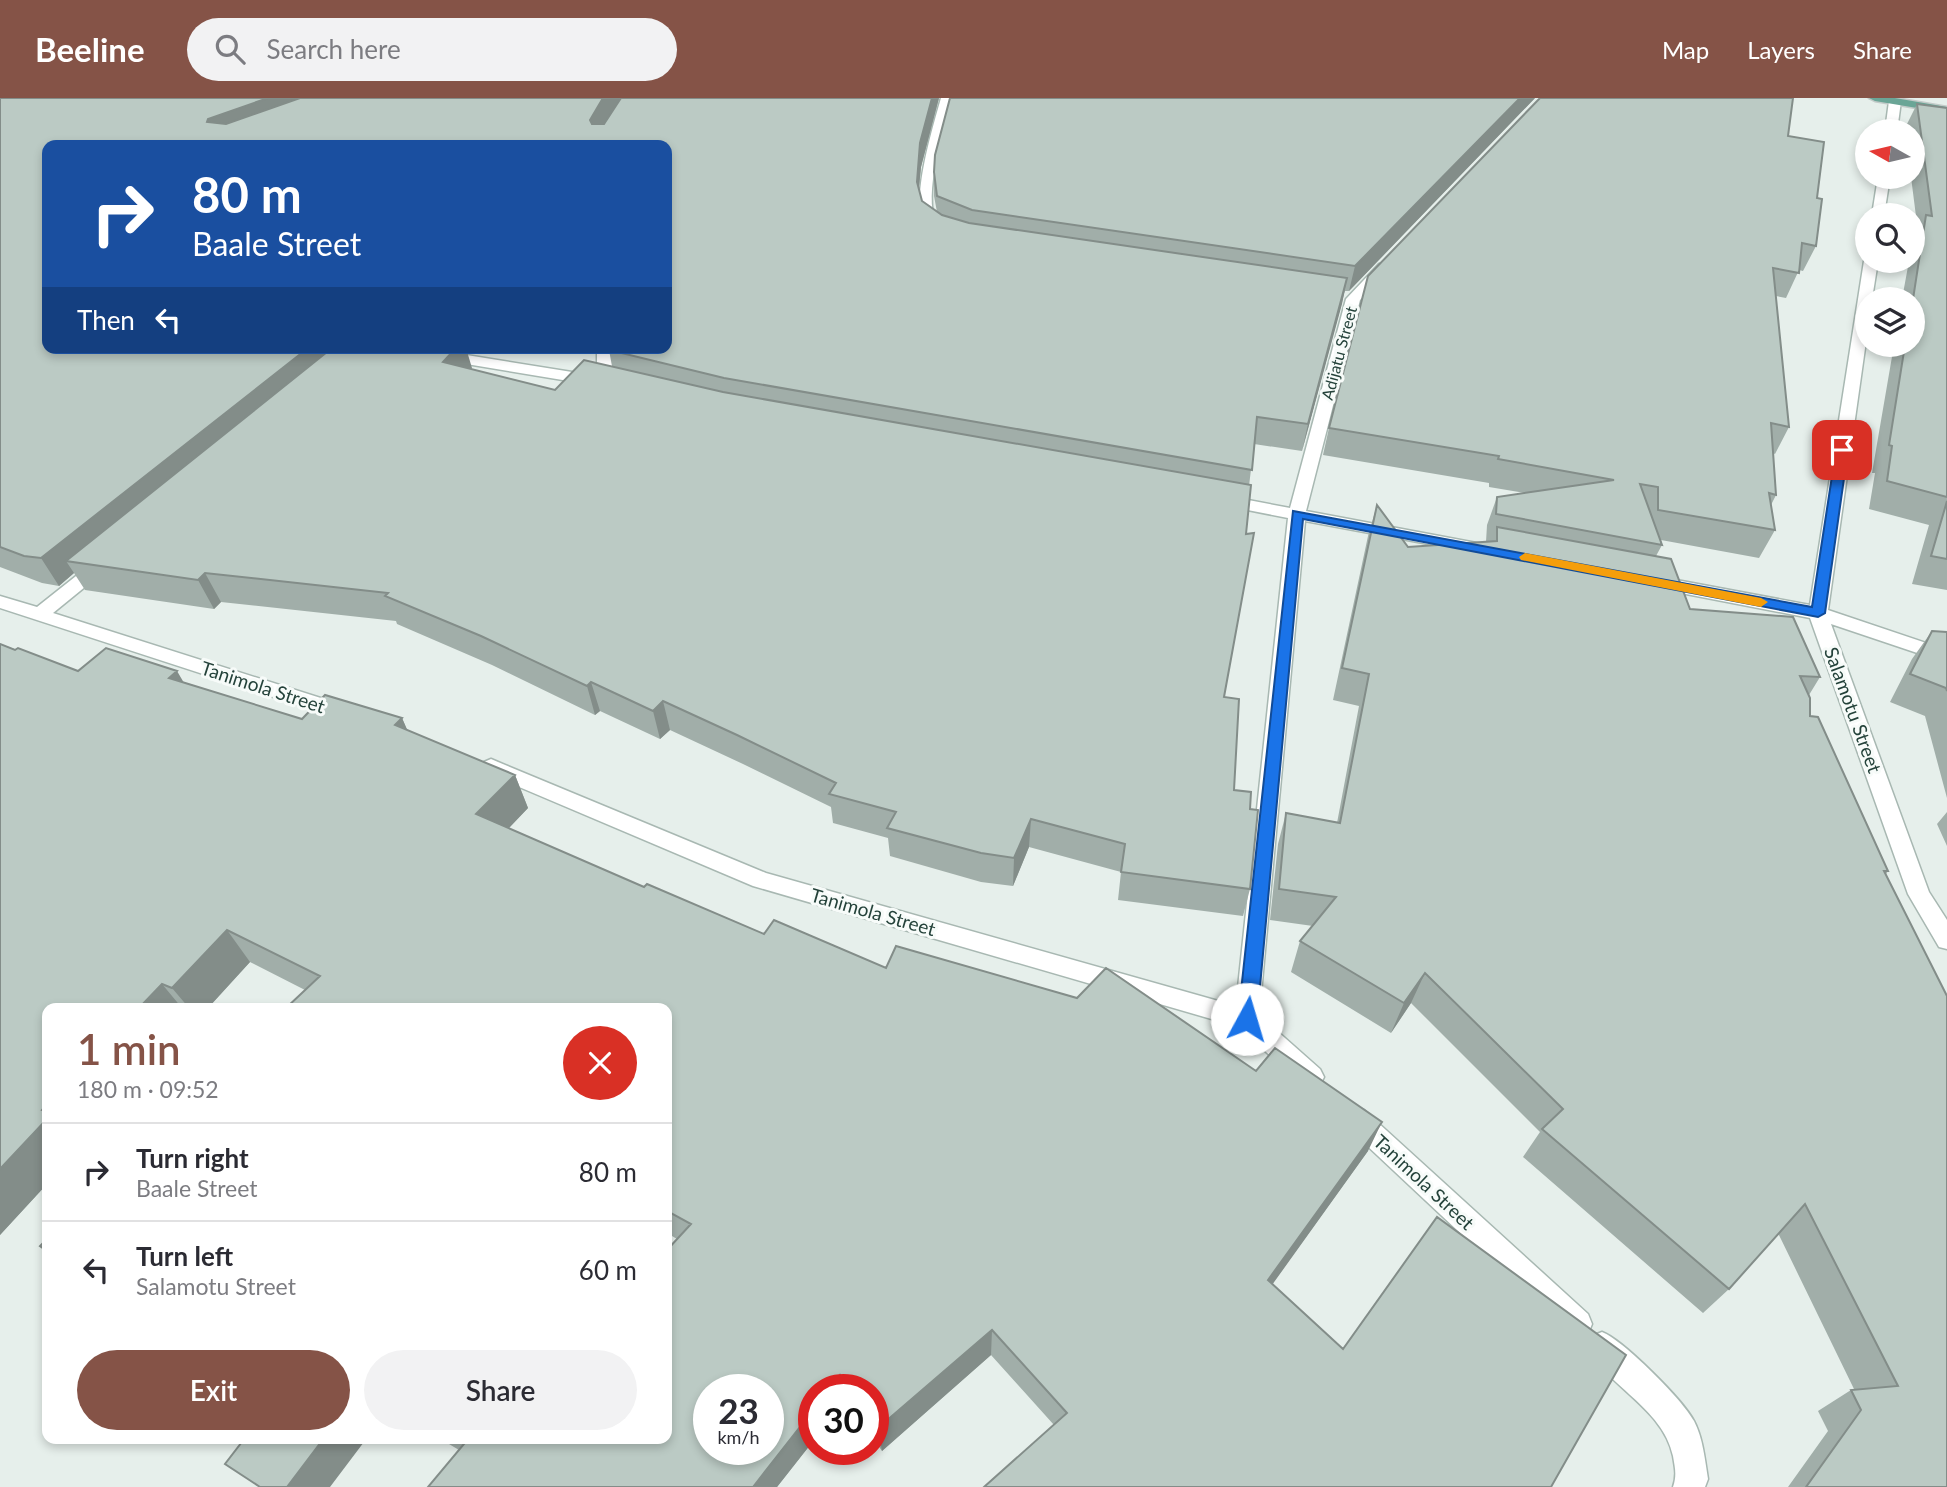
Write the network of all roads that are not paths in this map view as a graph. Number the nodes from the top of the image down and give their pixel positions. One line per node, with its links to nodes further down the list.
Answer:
1 (947, 98): 6 (street)
2 (1875, 98): 3 (main road)
3 (1895, 101): 4 (main road); 5 (street)
4 (1947, 110)
5 (1893, 119)
6 (935, 227)
7 (1391, 259): 12 (street, Adijatu Street)
8 (1869, 273): 17 (street, Salamotu Street)
9 (431, 354): 10 (street)
10 (605, 354)
11 (1203, 497): 12 (street)
12 (1297, 514): 13 (street); 23 (street, Adijatu Street)
13 (1503, 553)
14 (113, 555): 18 (street)
15 (1640, 579): 17 (street)
16 (0, 602): 18 (street, Tanimola Street)
17 (1818, 613): 19 (street); 22 (street, Salamotu Street)
18 (39, 615): 20 (street, Tanimola Street)
19 (1947, 657)
20 (358, 717)
21 (474, 760): 23 (street, Tanimola Street)
22 (1947, 940)
23 (1247, 1019): 24 (street, Tanimola Street)
24 (1688, 1487)

